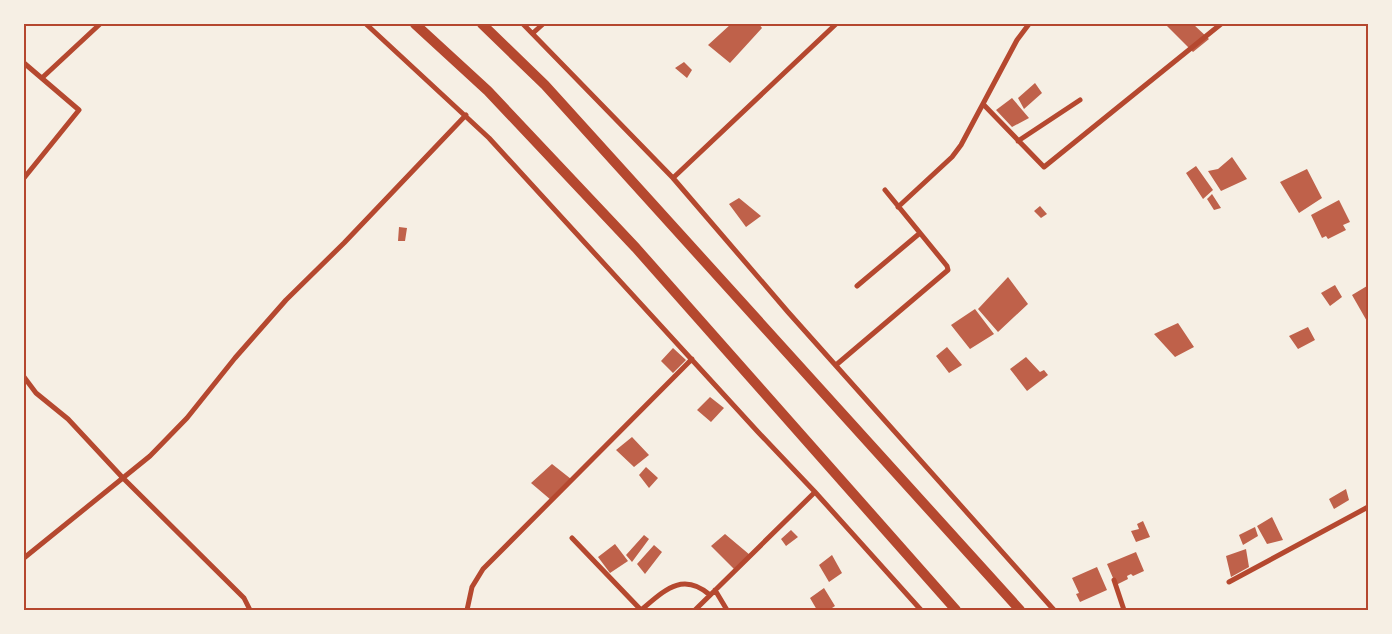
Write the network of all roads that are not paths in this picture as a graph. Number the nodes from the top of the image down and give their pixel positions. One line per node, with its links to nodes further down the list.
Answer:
1 (100, 24): 12 (street)
2 (366, 24): 15 (street)
3 (415, 24): 41 (highway)
4 (482, 24): 42 (highway)
5 (523, 24): 10 (street)
6 (542, 24): 10 (street)
7 (836, 24): 18 (street)
8 (1029, 24): 14 (street)
9 (1221, 24): 16 (street)
10 (533, 32): 18 (street)
11 (24, 63): 12 (street)
12 (43, 77): 17 (street)
13 (1080, 100): 16 (street)
14 (983, 104): 16 (street); 20 (street)
15 (466, 116): 23 (street); 26 (street)
16 (1018, 141)
17 (24, 178)
18 (673, 178): 24 (street)
19 (885, 190): 20 (street)
20 (898, 207): 21 (street)
21 (920, 233): 22 (street); 24 (street)
22 (857, 286)
23 (692, 359): 27 (street); 36 (street)
24 (836, 366): 43 (street)
25 (24, 377): 26 (street)
26 (122, 477): 30 (street); 35 (street)
27 (815, 492): 33 (street); 40 (street)
28 (1368, 507): 32 (street)
29 (572, 538): 37 (street)
30 (24, 558)
31 (1114, 580): 44 (street)
32 (1229, 582)
33 (715, 590): 34 (street); 39 (street)
34 (710, 596): 37 (street); 38 (street)
35 (250, 610)
36 (467, 610)
37 (641, 610)
38 (695, 610)
39 (727, 610)
40 (922, 610)
41 (956, 610)
42 (1020, 610)
43 (1054, 610)
44 (1124, 610)

